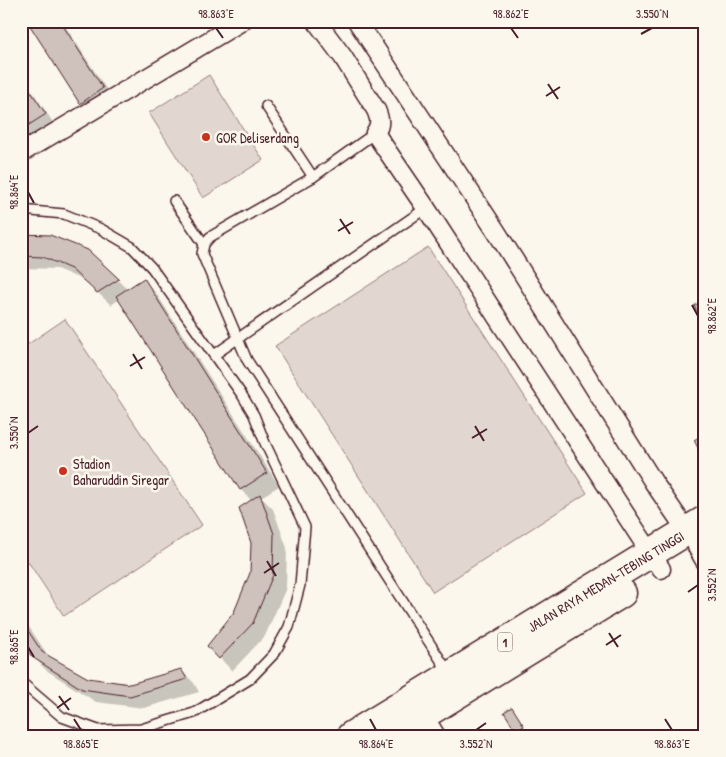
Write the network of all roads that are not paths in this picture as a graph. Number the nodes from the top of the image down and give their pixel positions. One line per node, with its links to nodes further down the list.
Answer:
1 (242, 21): 6 (street)
2 (316, 21): 5 (street)
3 (357, 21): 14 (street)
4 (266, 106): 7 (lane)
5 (375, 133): 7 (lane); 9 (street)
6 (21, 153)
7 (313, 177): 11 (lane)
8 (174, 201): 11 (lane)
9 (426, 208): 12 (lane); 14 (street)
10 (21, 210): 13 (lane)
11 (204, 244): 12 (lane)
12 (236, 338): 13 (lane); 16 (lane)
13 (214, 355): 15 (lane)
14 (683, 548): 16 (highway, JALAN RAYA MEDAN-TEBING TINGGI / 1)
15 (21, 682)
16 (455, 684): 17 (highway, JALAN RAYA MEDAN-TEBING TINGGI / 1); 18 (highway, JALAN RAYA MEDAN-TEBING TINGGI / 1)
17 (429, 726): 19 (highway, JALAN RAYA MEDAN-TEBING TINGGI / 1)
18 (351, 736)
19 (389, 736)

